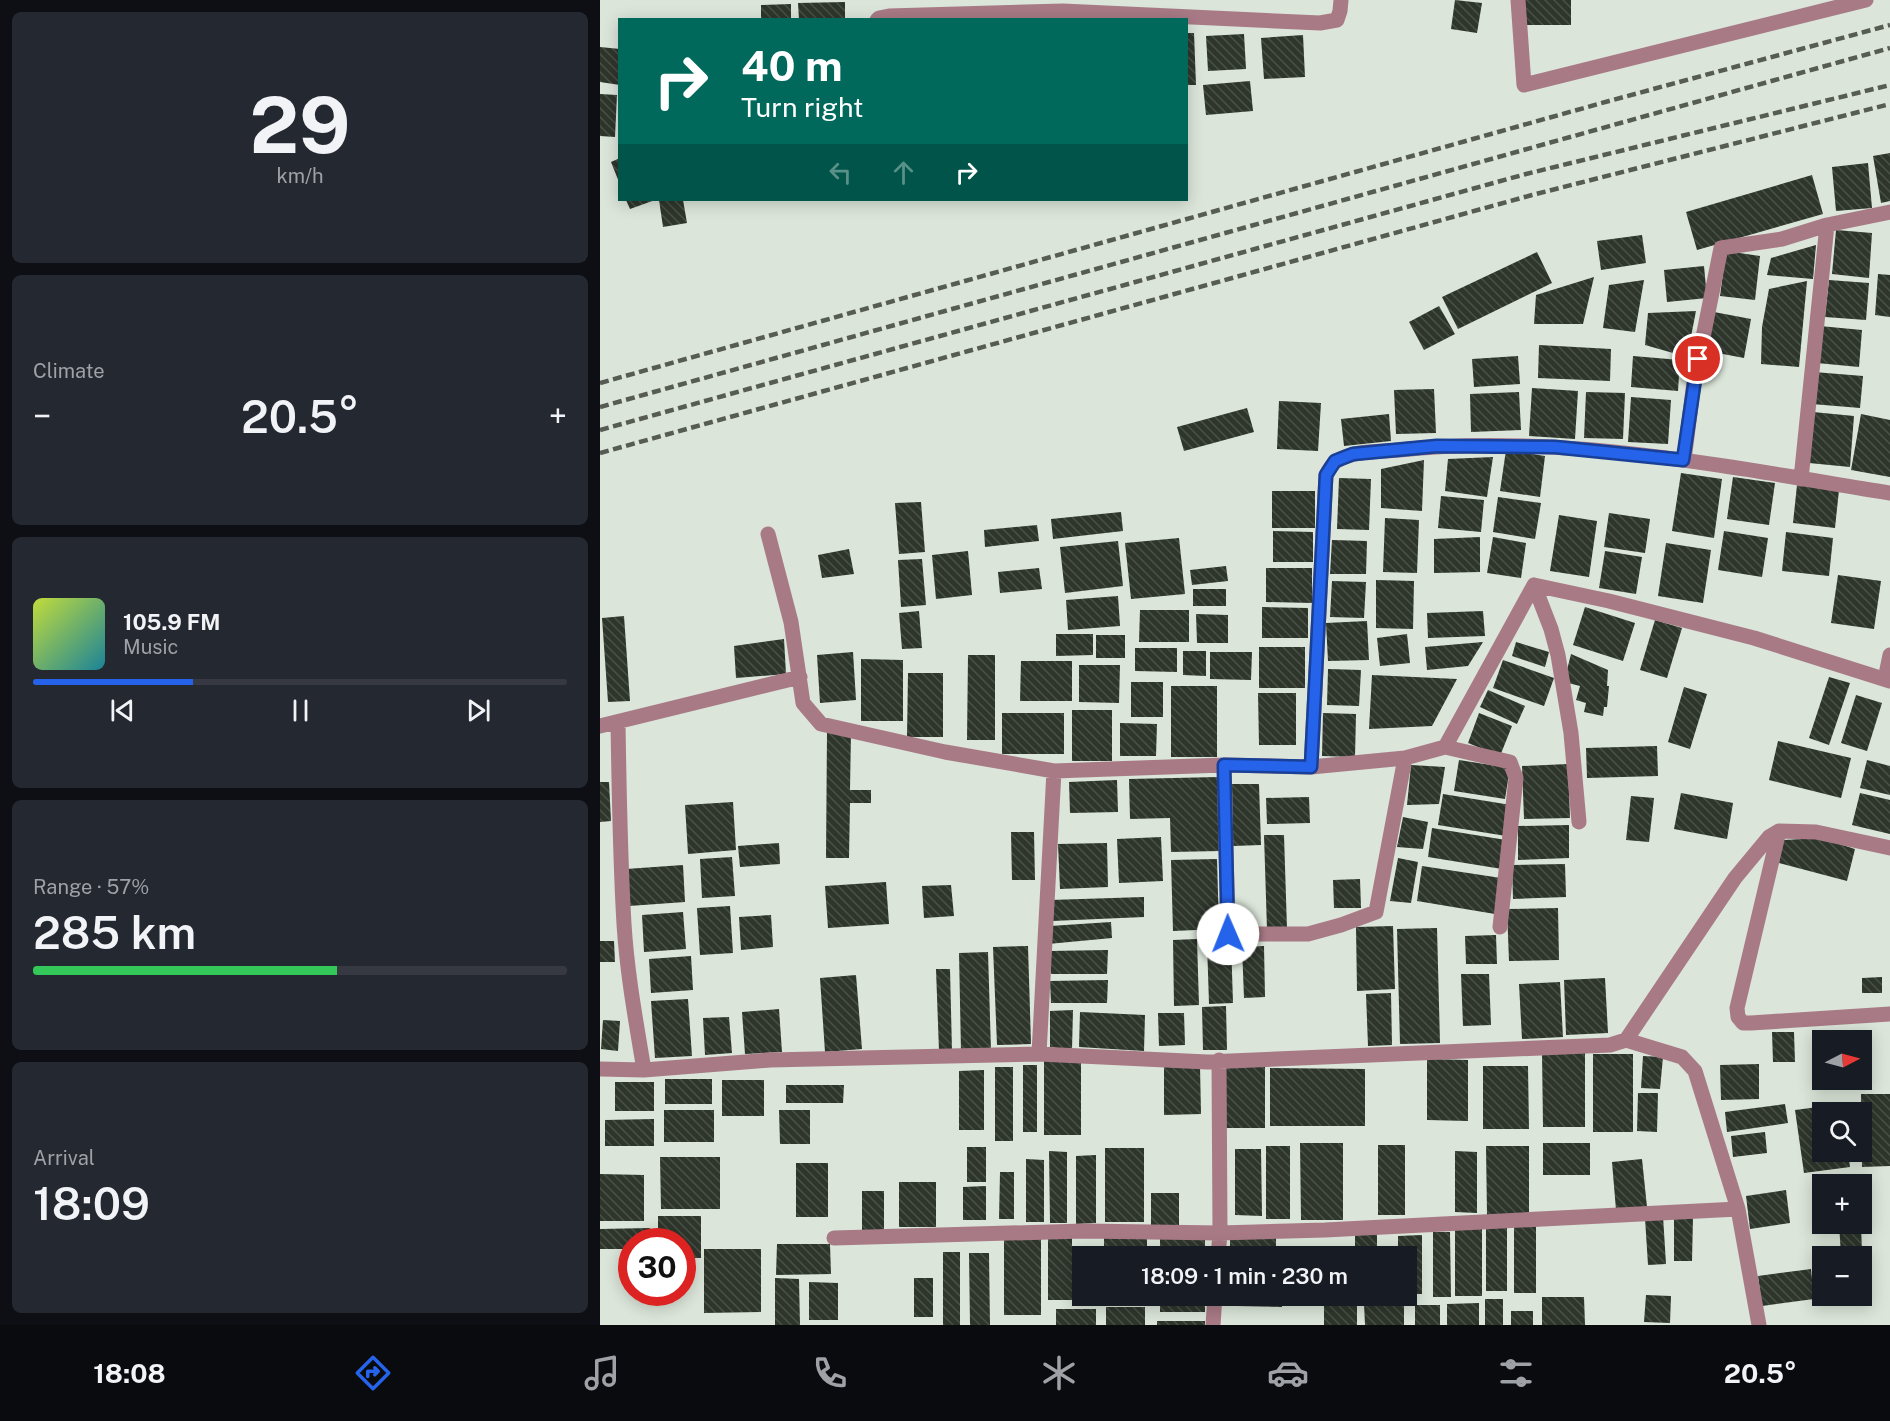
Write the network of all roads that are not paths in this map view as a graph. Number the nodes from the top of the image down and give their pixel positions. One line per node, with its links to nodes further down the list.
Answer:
1 (1341, 0): 4 (street)
2 (1518, 0): 3 (street)
3 (1866, 0)
4 (1063, 10): 5 (street)
5 (884, 18)
6 (1890, 212): 7 (street)
7 (1827, 225): 8 (street); 9 (street)
8 (1683, 460): 9 (street); 21 (street)
9 (1801, 479): 10 (street)
10 (1890, 493)
11 (768, 534): 14 (street)
12 (1534, 585): 15 (street); 18 (street); 23 (street)
13 (1890, 655): 15 (street)
14 (800, 677): 16 (street); 22 (street)
15 (1888, 680)
16 (618, 722): 17 (street); 32 (street)
17 (600, 726)
18 (1444, 747): 19 (street); 26 (street)
19 (1405, 758): 20 (street); 21 (street)
20 (1224, 765): 21 (street); 22 (street)
21 (1311, 767)
22 (1054, 771): 29 (street)
23 (1579, 822)
24 (1779, 831): 25 (street); 27 (street); 28 (street)
25 (1890, 848)
26 (1500, 927)
27 (1890, 1014)
28 (1626, 1040): 30 (street); 33 (street)
29 (1039, 1054): 30 (street); 32 (street)
30 (1219, 1060): 34 (street)
31 (600, 1069): 32 (street)
32 (644, 1070)
33 (1738, 1209): 34 (street); 39 (street)
34 (1220, 1233): 35 (street); 36 (street)
35 (834, 1238)
36 (1219, 1246)
37 (1214, 1306): 38 (street)
38 (1213, 1325)
39 (1759, 1325)

